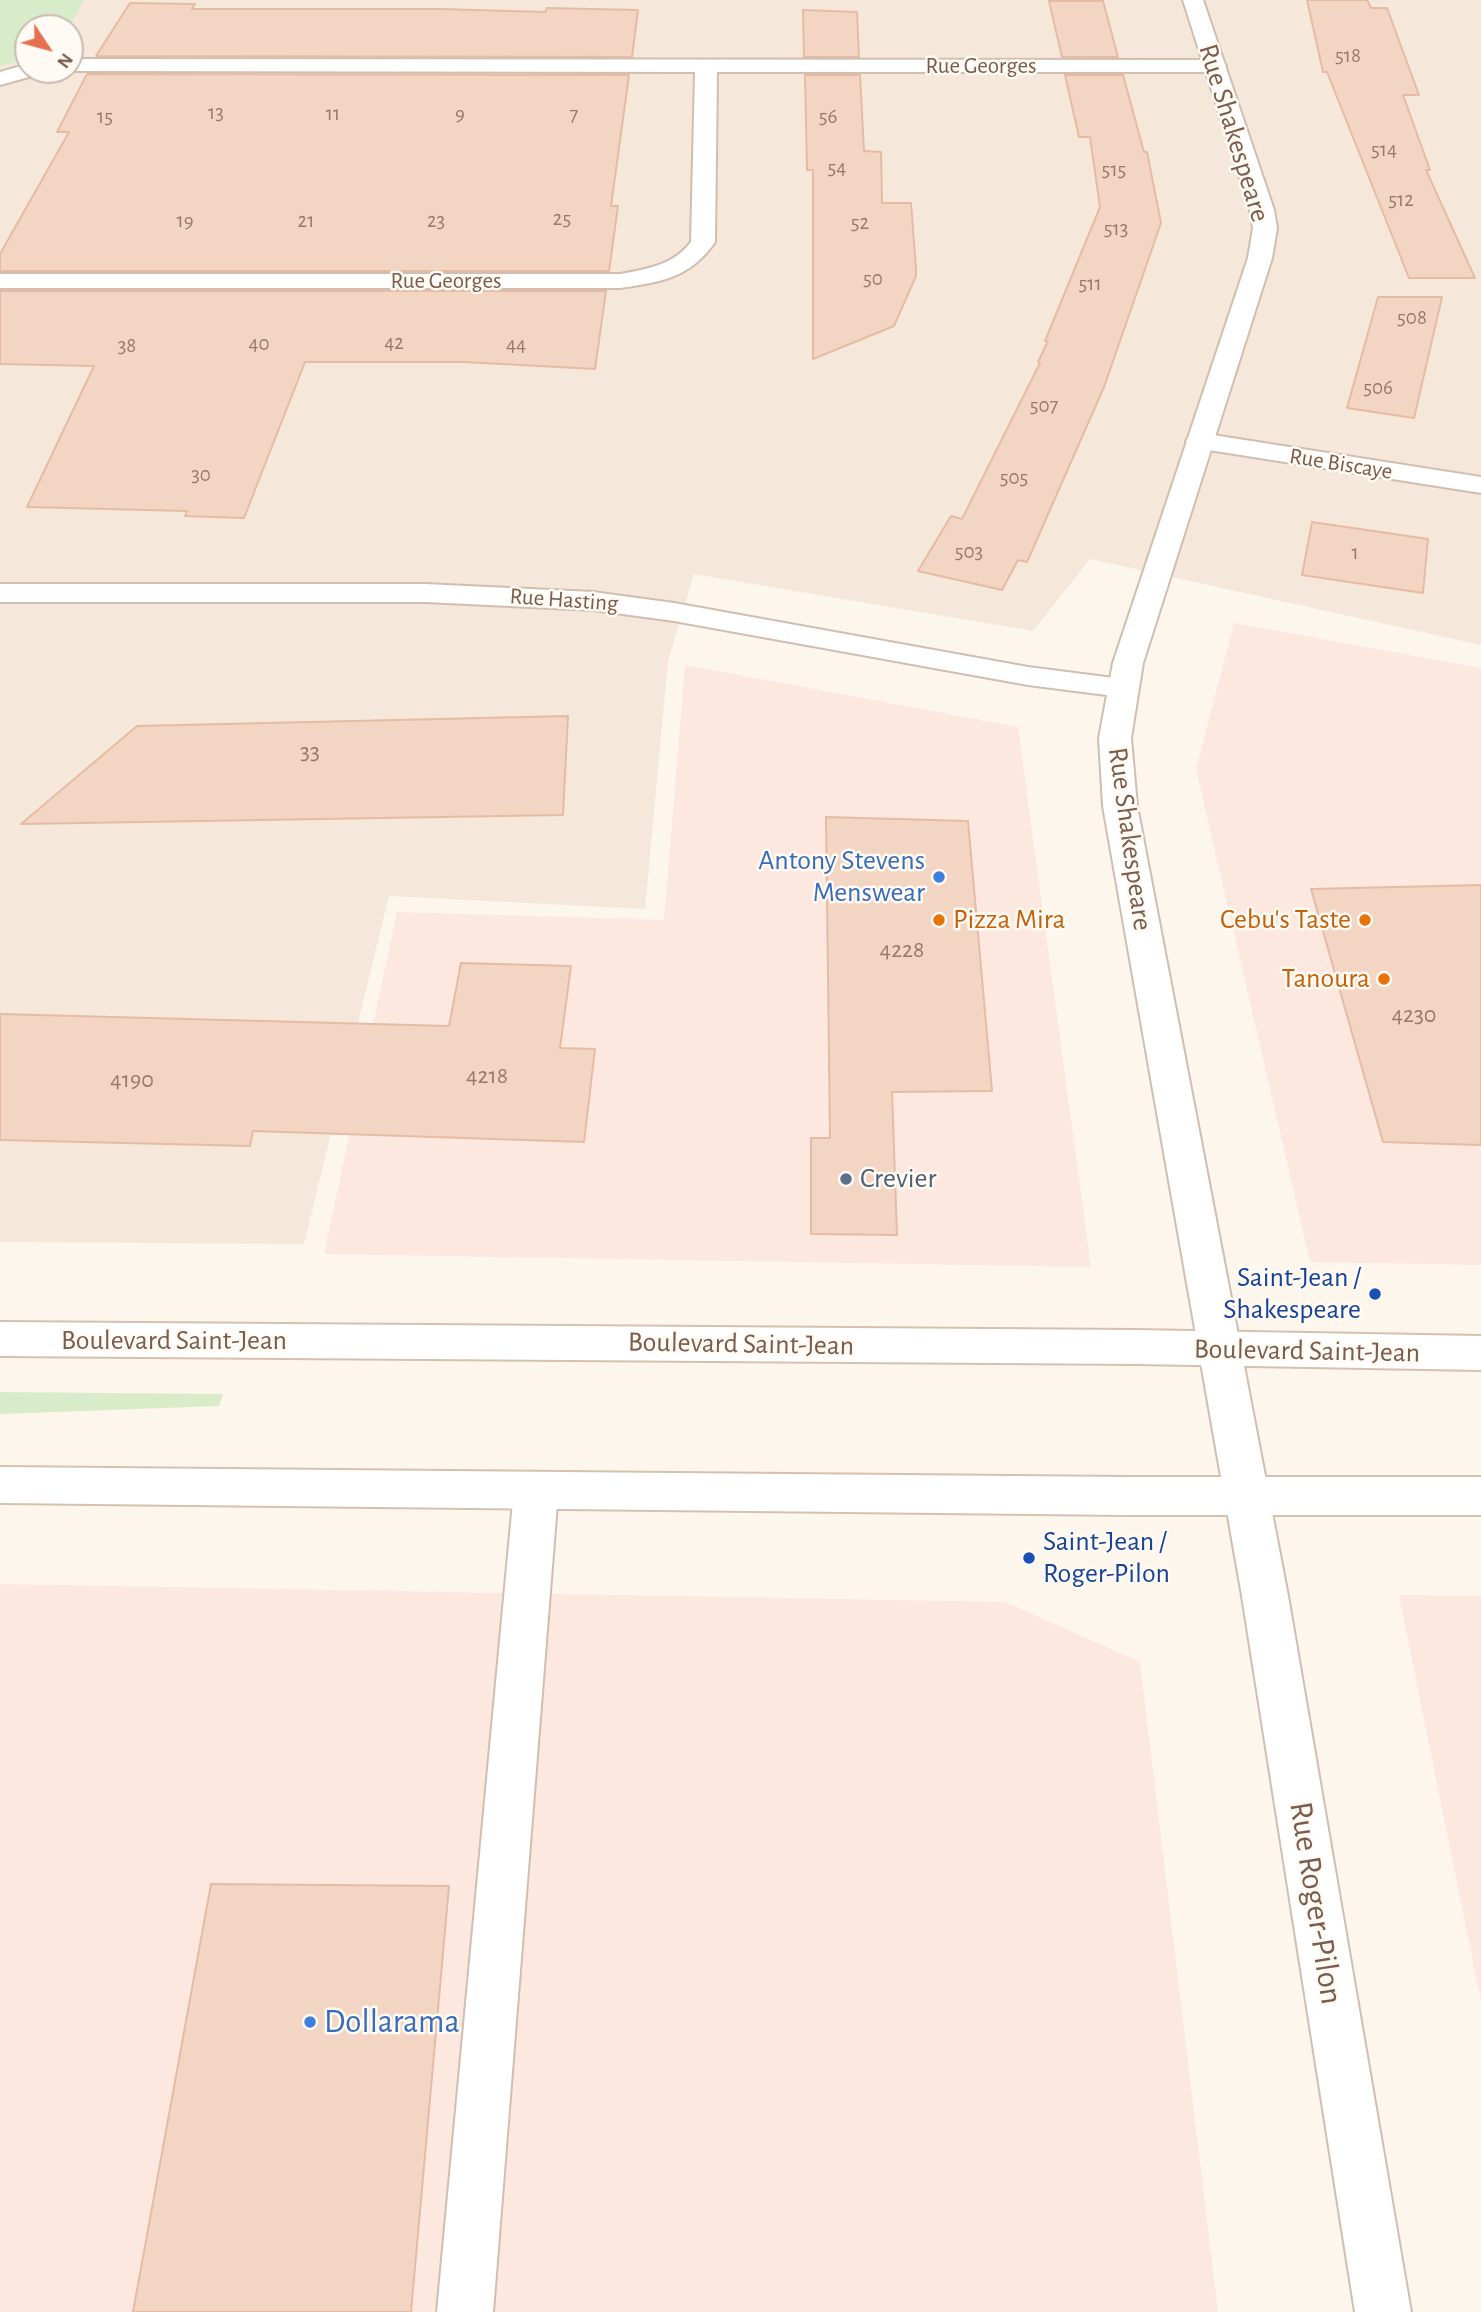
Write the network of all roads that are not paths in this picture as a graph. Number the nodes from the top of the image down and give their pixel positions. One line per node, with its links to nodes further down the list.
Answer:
1 (1193, 0): 3 (street, Rue Shakespeare)
2 (84, 65): 4 (street, Rue Georges)
3 (1215, 65): 4 (street, Rue Georges); 6 (street, Rue Shakespeare)
4 (706, 66): 5 (street, Rue Georges)
5 (0, 281)
6 (1200, 441): 7 (street, Rue Biscaye); 9 (street, Rue Shakespeare)
7 (1481, 485)
8 (0, 593): 9 (street, Rue Hasting)
9 (1122, 688): 11 (street, Rue Shakespeare)
10 (0, 1339): 11 (street, Boulevard Saint-Jean)
11 (1221, 1349): 12 (street, Boulevard Saint-Jean); 15 (street, Rue Shakespeare)
12 (1481, 1353)
13 (0, 1485): 14 (street)
14 (536, 1491): 15 (street); 17 (street)
15 (1245, 1494): 16 (street); 18 (street, Rue Roger-Pilon)
16 (1481, 1496)
17 (465, 2312)
18 (1383, 2312)

